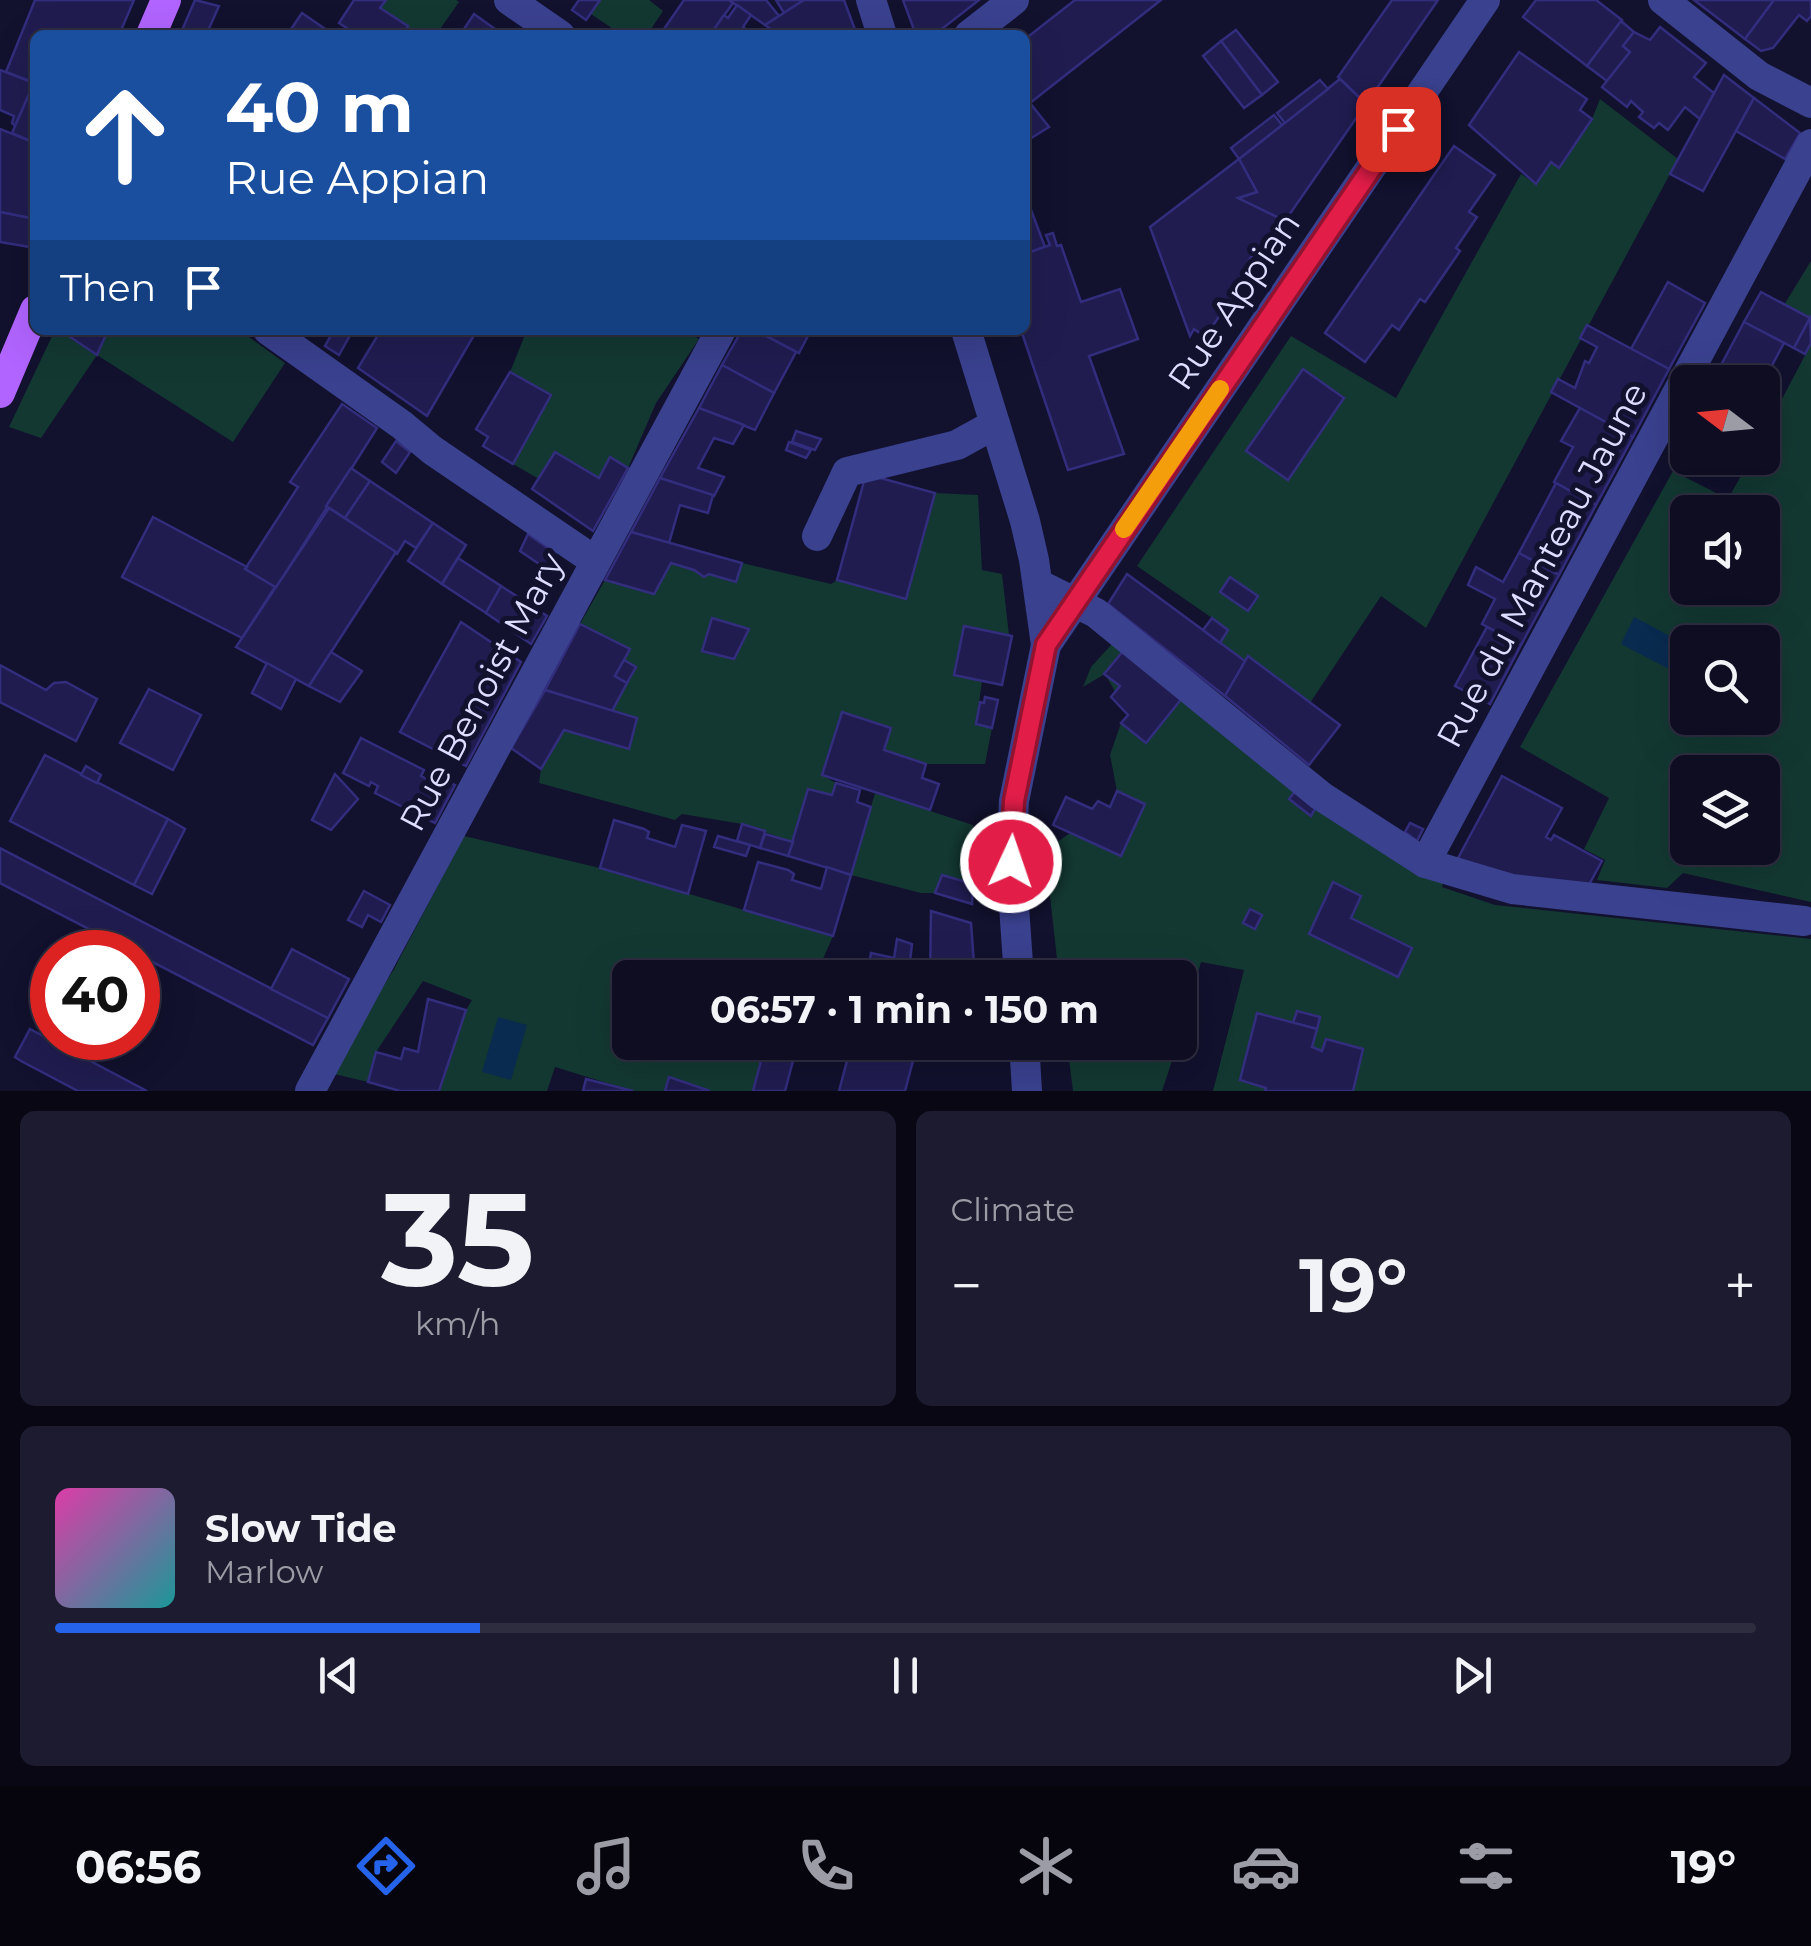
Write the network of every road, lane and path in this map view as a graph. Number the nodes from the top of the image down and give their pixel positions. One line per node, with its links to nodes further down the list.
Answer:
1 (166, 0): 7 (main road)
2 (509, 0): 8 (street)
3 (871, 0): 9 (street)
4 (1014, 0): 10 (street)
5 (1486, 0): 22 (street, Rue Appian)
6 (1663, 0): 11 (street)
7 (153, 30)
8 (553, 30)
9 (880, 30)
10 (975, 30)
11 (1811, 104)
12 (1811, 144): 24 (street, Rue du Manteau Jaune)
13 (30, 322): 17 (main road)
14 (275, 335): 20 (street)
15 (718, 335): 20 (street, Rue Benoist Mary)
16 (968, 335): 18 (street)
17 (0, 393)
18 (996, 424): 19 (street); 21 (street)
19 (818, 536)
20 (595, 561): 28 (street, Rue Benoist Mary)
21 (1038, 584): 22 (street); 23 (street)
22 (1073, 602): 23 (street, Rue Appian); 24 (street)
23 (1046, 645): 26 (street)
24 (1425, 862): 25 (street)
25 (1804, 921)
26 (1018, 960)
27 (1025, 1060): 29 (street)
28 (310, 1091)
29 (1027, 1091)

